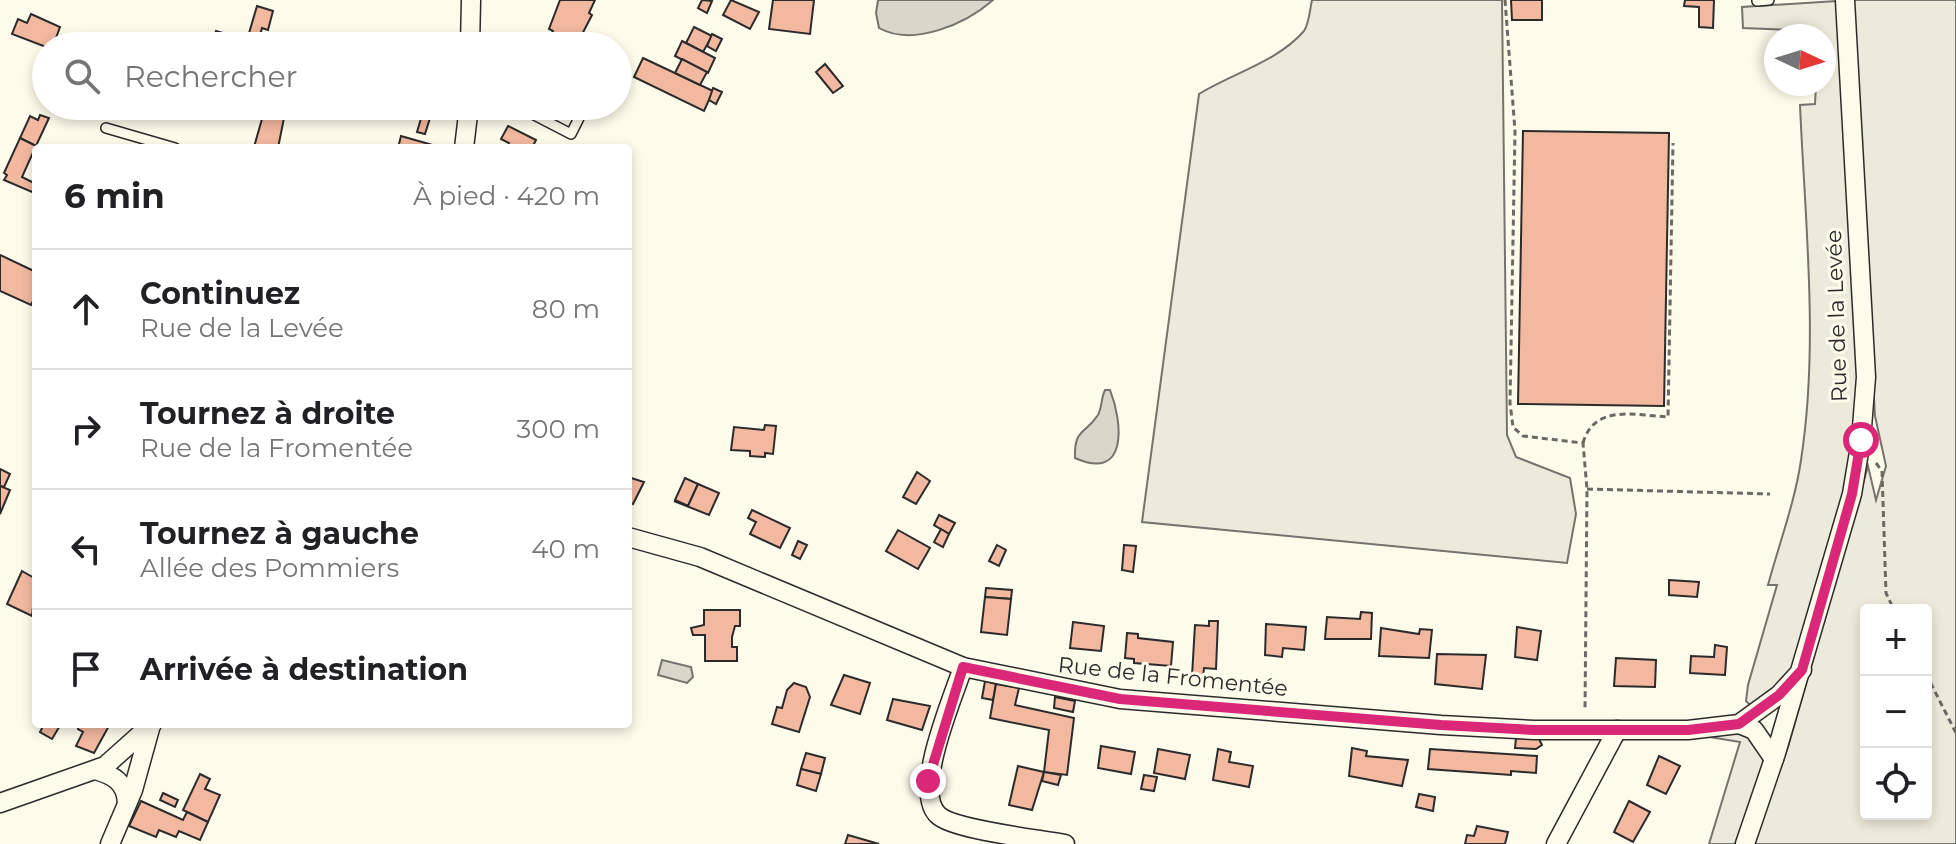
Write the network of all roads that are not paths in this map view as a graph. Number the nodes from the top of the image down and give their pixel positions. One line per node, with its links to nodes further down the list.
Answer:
1 (471, 0): 5 (street)
2 (1769, 0): 4 (lane)
3 (1845, 0): 14 (street, Rue de la Levée)
4 (1757, 1)
5 (470, 32)
6 (467, 120): 11 (street)
7 (544, 120): 8 (lane)
8 (578, 120)
9 (106, 128): 10 (lane)
10 (161, 144)
11 (464, 144)
12 (632, 538): 13 (street, Rue de la Fromentée)
13 (963, 667): 18 (street, Rue de la Fromentée); 24 (street)
14 (1802, 670): 15 (street, Rue de la Fromentée); 19 (street, Rue de la Levée)
15 (1739, 724): 18 (street, Rue de la Fromentée); 19 (street)
16 (149, 728): 20 (street)
17 (151, 728): 22 (street)
18 (1617, 730): 25 (street)
19 (1774, 759): 26 (street, Rue de la Levée)
20 (95, 770): 21 (street); 22 (street)
21 (0, 803)
22 (127, 803): 23 (street)
23 (110, 844)
24 (1065, 844)
25 (1556, 844)
26 (1745, 844)

